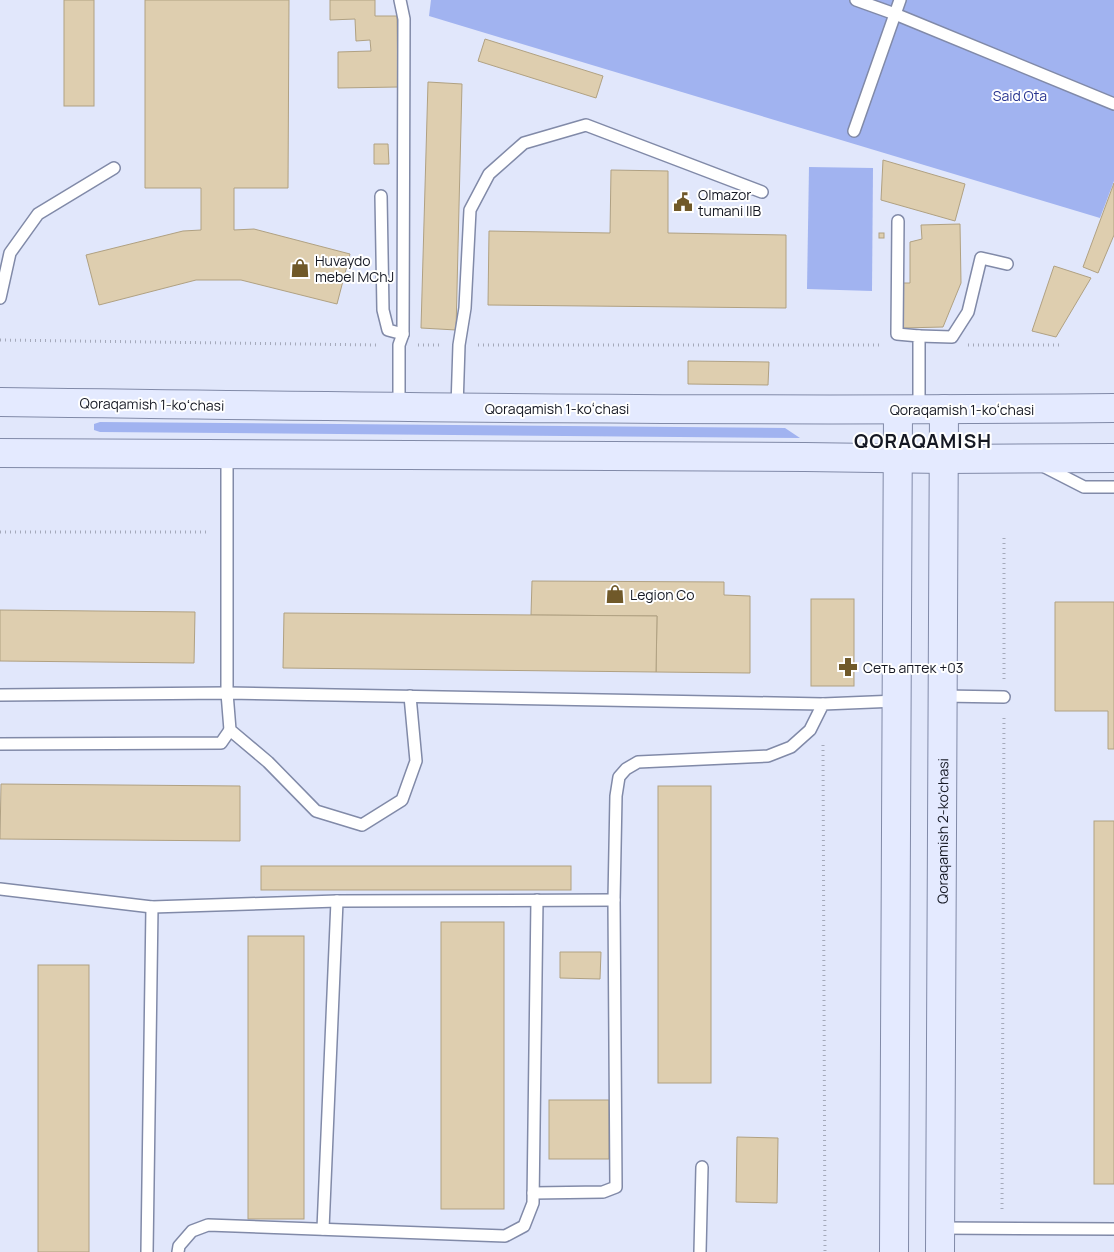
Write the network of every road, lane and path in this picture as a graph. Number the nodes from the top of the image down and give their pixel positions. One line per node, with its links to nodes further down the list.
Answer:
1 (400, 0): 14 (lane)
2 (856, 0): 4 (lane)
3 (900, 0): 4 (lane)
4 (895, 14): 5 (lane); 6 (lane)
5 (1114, 104)
6 (854, 132)
7 (114, 168): 12 (lane)
8 (762, 192): 16 (lane)
9 (381, 196): 14 (lane)
10 (898, 221): 15 (lane)
11 (1007, 264): 15 (lane)
12 (0, 298)
13 (0, 340): 14 (path)
14 (401, 340): 16 (path); 20 (lane)
15 (919, 341): 16 (path); 23 (lane)
16 (459, 345): 21 (lane)
17 (965, 345): 18 (path)
18 (1060, 345)
19 (0, 402): 20 (main road, Qoraqamish 1-koʻchasi)
20 (399, 408): 21 (main road, Qoraqamish 1-koʻchasi)
21 (457, 408): 23 (main road, Qoraqamish 1-koʻchasi)
22 (1114, 408): 23 (main road, Qoraqamish 1-koʻchasi)
23 (920, 409): 26 (main road); 28 (main road, Qoraqamish 2-ko'chasi)
24 (0, 453): 25 (main road)
25 (227, 454): 26 (main road); 32 (lane)
26 (898, 458): 28 (main road); 39 (main road)
27 (1114, 458): 29 (main road)
28 (944, 459): 29 (main road); 37 (main road, Qoraqamish 2-ko'chasi)
29 (1029, 459): 30 (lane)
30 (1114, 487)
31 (0, 532): 32 (path)
32 (226, 532): 34 (lane)
33 (1004, 538): 38 (path)
34 (227, 693): 35 (lane); 36 (lane); 41 (lane)
35 (0, 695)
36 (410, 696): 40 (lane); 41 (lane)
37 (943, 696): 38 (lane); 53 (main road, Qoraqamish 2-ko'chasi)
38 (1004, 697): 51 (path)
39 (897, 701): 40 (lane); 58 (main road)
40 (822, 704): 45 (lane); 57 (path)
41 (230, 730): 42 (lane)
42 (0, 744)
43 (0, 889): 47 (lane)
44 (537, 900): 45 (lane); 46 (lane); 49 (lane)
45 (614, 900): 49 (lane)
46 (338, 901): 47 (lane); 50 (lane)
47 (152, 907): 54 (lane)
48 (702, 1167): 56 (lane)
49 (533, 1193): 50 (lane)
50 (323, 1228): 55 (lane)
51 (1002, 1228): 52 (lane); 53 (lane)
52 (1114, 1229)
53 (940, 1240)
54 (147, 1252)
55 (178, 1252)
56 (700, 1252)
57 (825, 1252)
58 (894, 1252)

